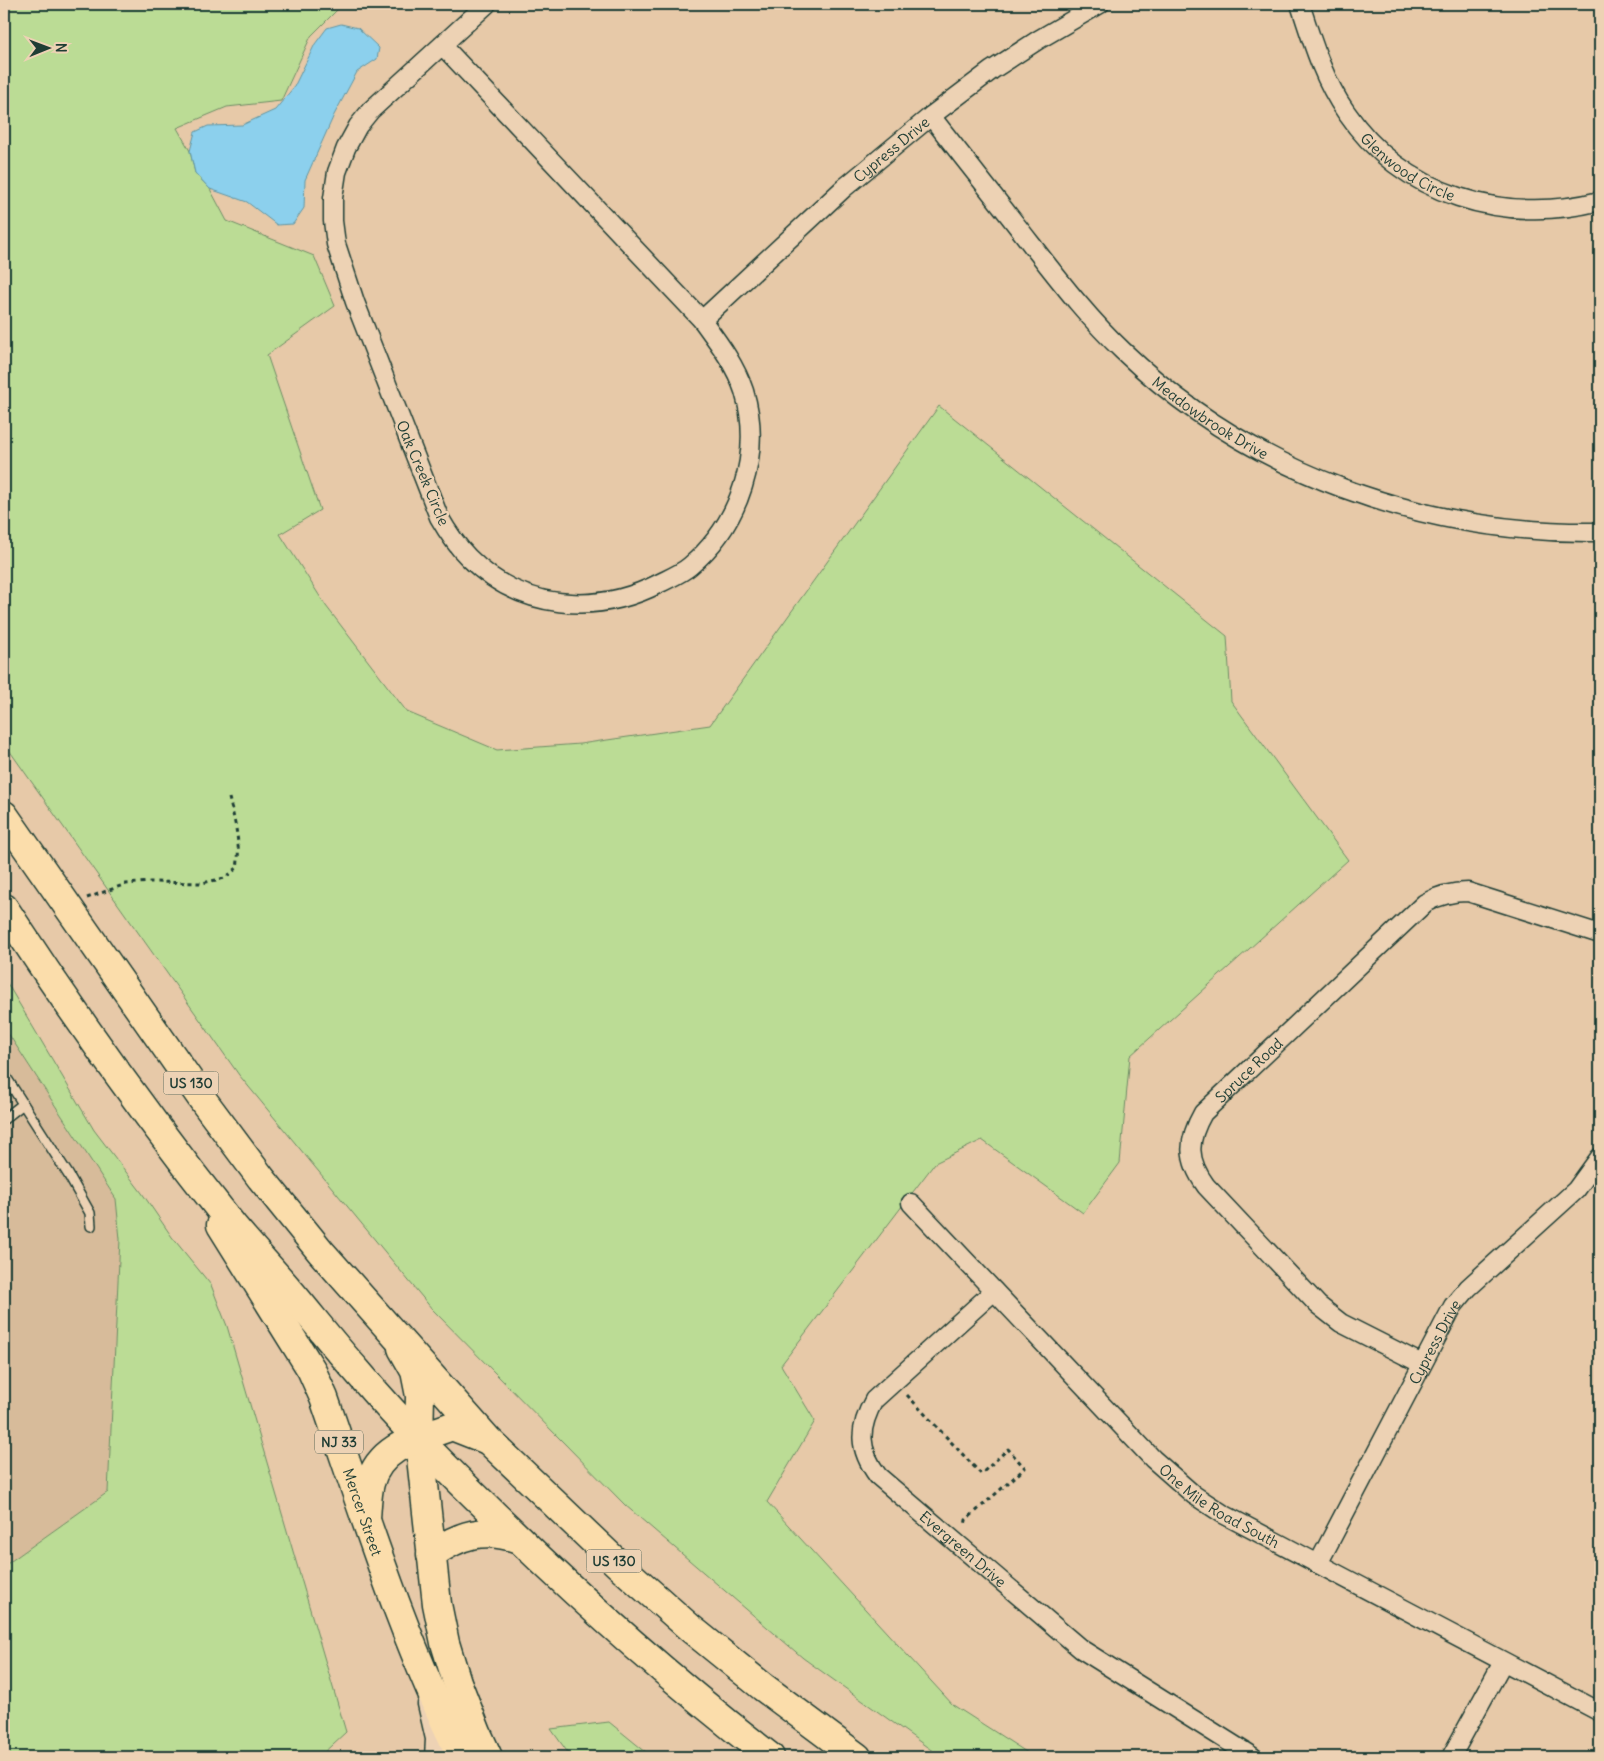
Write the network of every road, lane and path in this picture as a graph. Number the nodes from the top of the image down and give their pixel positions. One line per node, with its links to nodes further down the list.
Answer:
1 (487, 4): 4 (street)
2 (1100, 4): 5 (street, Cypress Drive)
3 (1300, 4): 6 (street, Glenwood Circle)
4 (442, 45): 7 (street, Oak Creek Circle); 7 (street, Oak Creek Circle)
5 (931, 116): 7 (street, Cypress Drive); 8 (street, Meadowbrook Drive)
6 (1600, 201)
7 (702, 320)
8 (1600, 532)
9 (229, 798): 11 (path)
10 (4, 814): 11 (main road, US 130)
11 (68, 907): 22 (main road, US 130)
12 (5, 911): 17 (main road, US 130)
13 (1600, 934): 23 (street, Spruce Road)
14 (4, 1074): 15 (lane)
15 (23, 1104): 16 (lane); 20 (lane)
16 (4, 1119)
17 (173, 1147): 25 (main road, US 130); 27 (main road, Mercer Street / NJ 33)
18 (1600, 1158): 23 (street, Cypress Drive)
19 (910, 1203): 21 (street, One Mile Road South)
20 (91, 1226)
21 (994, 1291): 31 (street, One Mile Road South); 40 (street, Evergreen Drive)
22 (396, 1337): 25 (main road); 26 (main road, US 130)
23 (1422, 1364): 31 (street, Cypress Drive)
24 (907, 1395): 28 (path)
25 (419, 1439): 26 (main road); 27 (main road); 29 (main road, US 130); 30 (main road)
26 (489, 1441): 39 (main road, US 130)
27 (366, 1518): 32 (main road, Mercer Street / NJ 33)
28 (965, 1526)
29 (519, 1539): 30 (main road); 38 (main road, US 130)
30 (431, 1555): 37 (main road)
31 (1318, 1564): 33 (street, One Mile Road South)
32 (413, 1650): 35 (street); 36 (main road, Mercer Street / NJ 33)
33 (1503, 1662): 34 (street, One Mile Road South); 41 (street)
34 (1600, 1712)
35 (434, 1757)
36 (462, 1757)
37 (488, 1757)
38 (770, 1757)
39 (857, 1757)
40 (1253, 1757)
41 (1451, 1757)

